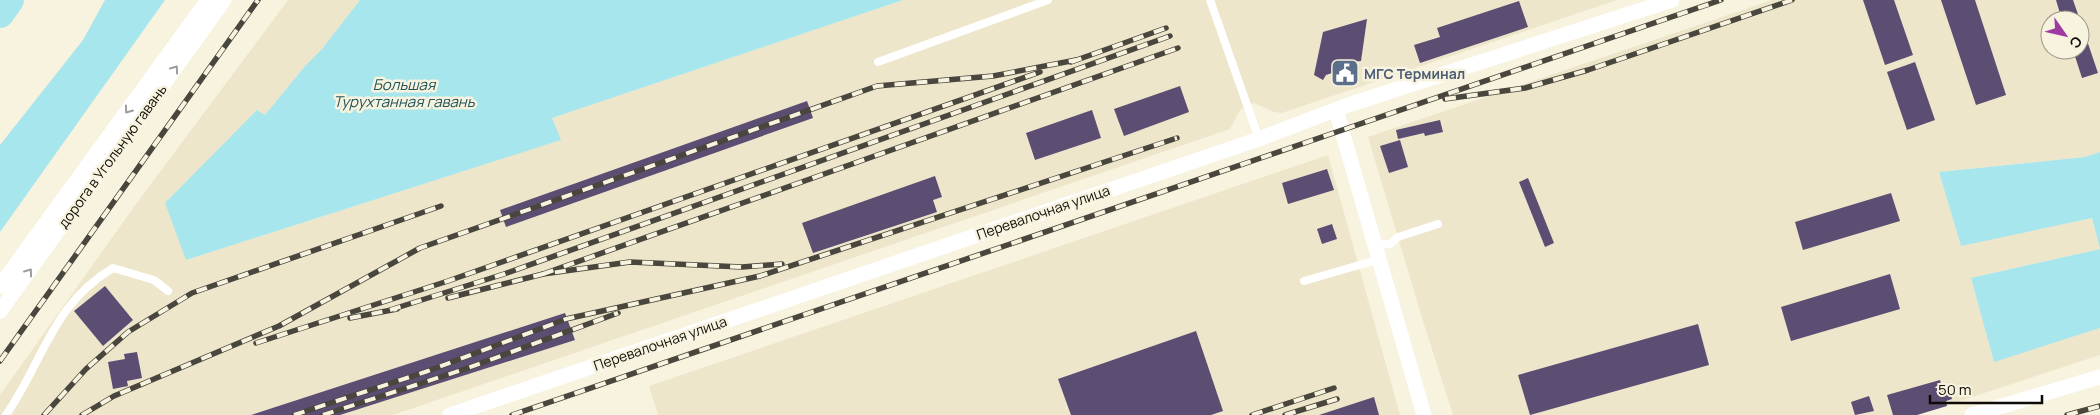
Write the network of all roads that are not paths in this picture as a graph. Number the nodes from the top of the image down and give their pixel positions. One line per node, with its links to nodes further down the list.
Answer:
1 (208, 0): 12 (street, дорога в Угольную гавань, one-way to 12)
2 (224, 0): 14 (street, дорога в Угольную гавань, one-way to 2)
3 (1048, 0): 6 (lane)
4 (1210, 0): 8 (lane)
5 (1672, 0): 7 (street, Перевалочная улица)
6 (878, 62)
7 (1336, 110): 8 (street, Перевалочная улица); 10 (street)
8 (1259, 139): 17 (street, Перевалочная улица)
9 (1438, 224): 10 (lane)
10 (1378, 252): 11 (lane); 18 (street)
11 (1304, 281)
12 (0, 286)
13 (168, 291): 16 (lane)
14 (0, 311)
15 (2100, 377): 19 (street)
16 (6, 415)
17 (450, 415)
18 (1424, 415)
19 (1972, 415)

